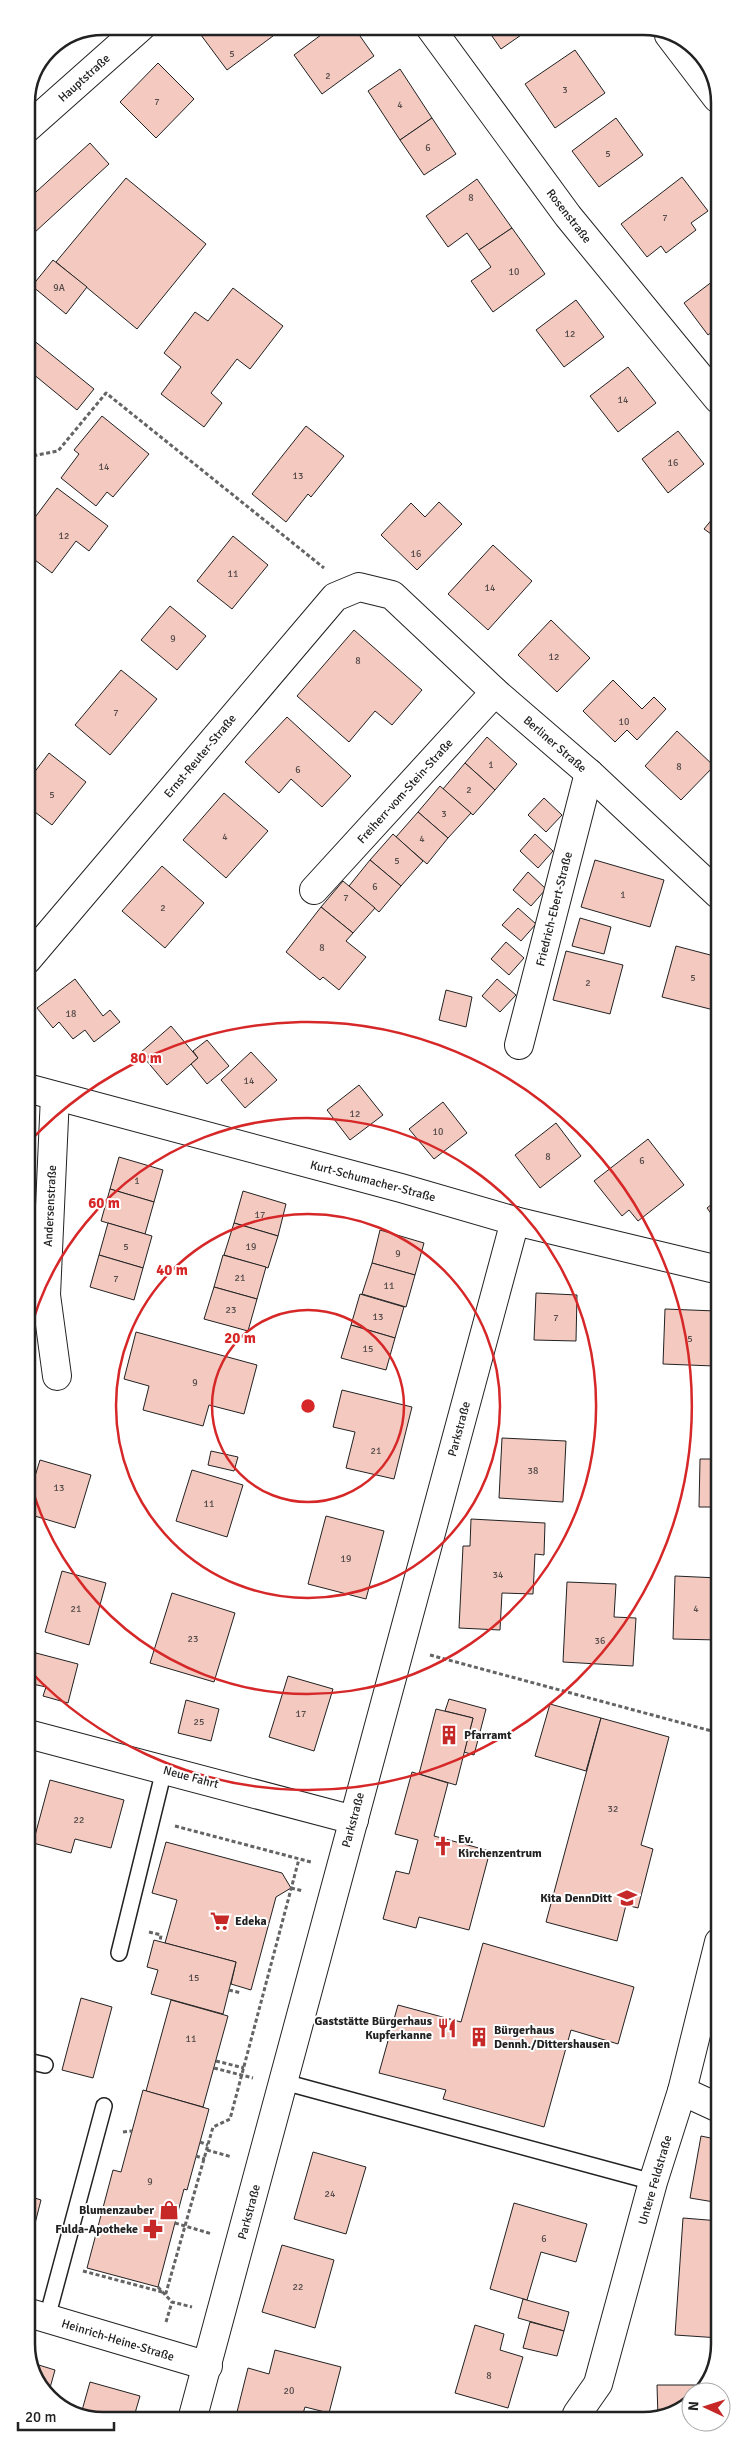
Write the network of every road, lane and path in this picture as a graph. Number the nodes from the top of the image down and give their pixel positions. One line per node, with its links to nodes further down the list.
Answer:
1 (132, 35): 5 (street, Hauptstraße)
2 (437, 35): 6 (street, Rosenstraße)
3 (675, 43): 4 (street)
4 (709, 88)
5 (35, 121)
6 (711, 390)
7 (35, 455): 9 (path)
8 (392, 595): 9 (street, Ernst-Reuter-Straße); 10 (street, Berliner Straße)
9 (335, 597): 14 (street, Ernst-Reuter-Straße)
10 (495, 692): 11 (street, Berliner Straße); 13 (street, Freiherr-vom-Stein-Straße)
11 (589, 773): 12 (street, Berliner Straße); 15 (street, Friedrich-Ebert-Straße)
12 (711, 887)
13 (314, 890)
14 (35, 951)
15 (519, 1045)
16 (35, 1090): 17 (street, Kurt-Schumacher-Straße)
17 (55, 1096): 18 (street, Kurt-Schumacher-Straße); 20 (street, Andersenstraße)
18 (515, 1221): 19 (street, Kurt-Schumacher-Straße); 21 (street, Parkstraße)
19 (711, 1268)
20 (57, 1376)
21 (400, 1647): 22 (path); 25 (street, Parkstraße)
22 (711, 1731)
23 (35, 1736): 24 (street, Neue Fahrt)
24 (164, 1770): 25 (street, Neue Fahrt); 29 (lane)
25 (354, 1820): 40 (street, Parkstraße)
26 (170, 1824): 27 (path)
27 (299, 1858): 28 (path); 37 (path)
28 (316, 1863)
29 (119, 1953)
30 (711, 1974): 41 (street, Untere Feldstraße)
31 (229, 1990): 32 (path)
32 (241, 1993)
33 (216, 2061): 37 (path)
34 (35, 2063): 35 (lane)
35 (45, 2065)
36 (214, 2068): 38 (path)
37 (244, 2068): 38 (path)
38 (242, 2075): 39 (path); 45 (path)
39 (257, 2079)
40 (284, 2082): 48 (lane); 59 (street, Parkstraße)
41 (682, 2091): 42 (street); 48 (street, Untere Feldstraße)
42 (711, 2104)
43 (104, 2106): 57 (lane)
44 (200, 2142): 45 (path)
45 (208, 2145): 47 (path)
46 (196, 2156): 47 (path)
47 (204, 2159): 50 (path)
48 (653, 2182): 61 (street, Untere Feldstraße)
49 (175, 2223): 50 (path)
50 (185, 2226): 51 (path); 54 (path)
51 (222, 2237)
52 (80, 2270): 54 (path)
53 (158, 2287): 54 (path)
54 (166, 2294): 55 (path)
55 (172, 2302): 56 (path); 58 (path)
56 (195, 2308)
57 (38, 2316): 59 (street, Heinrich-Heine-Straße)
58 (165, 2327)
59 (208, 2366): 60 (street, Parkstraße)
60 (194, 2412)
61 (578, 2412)

